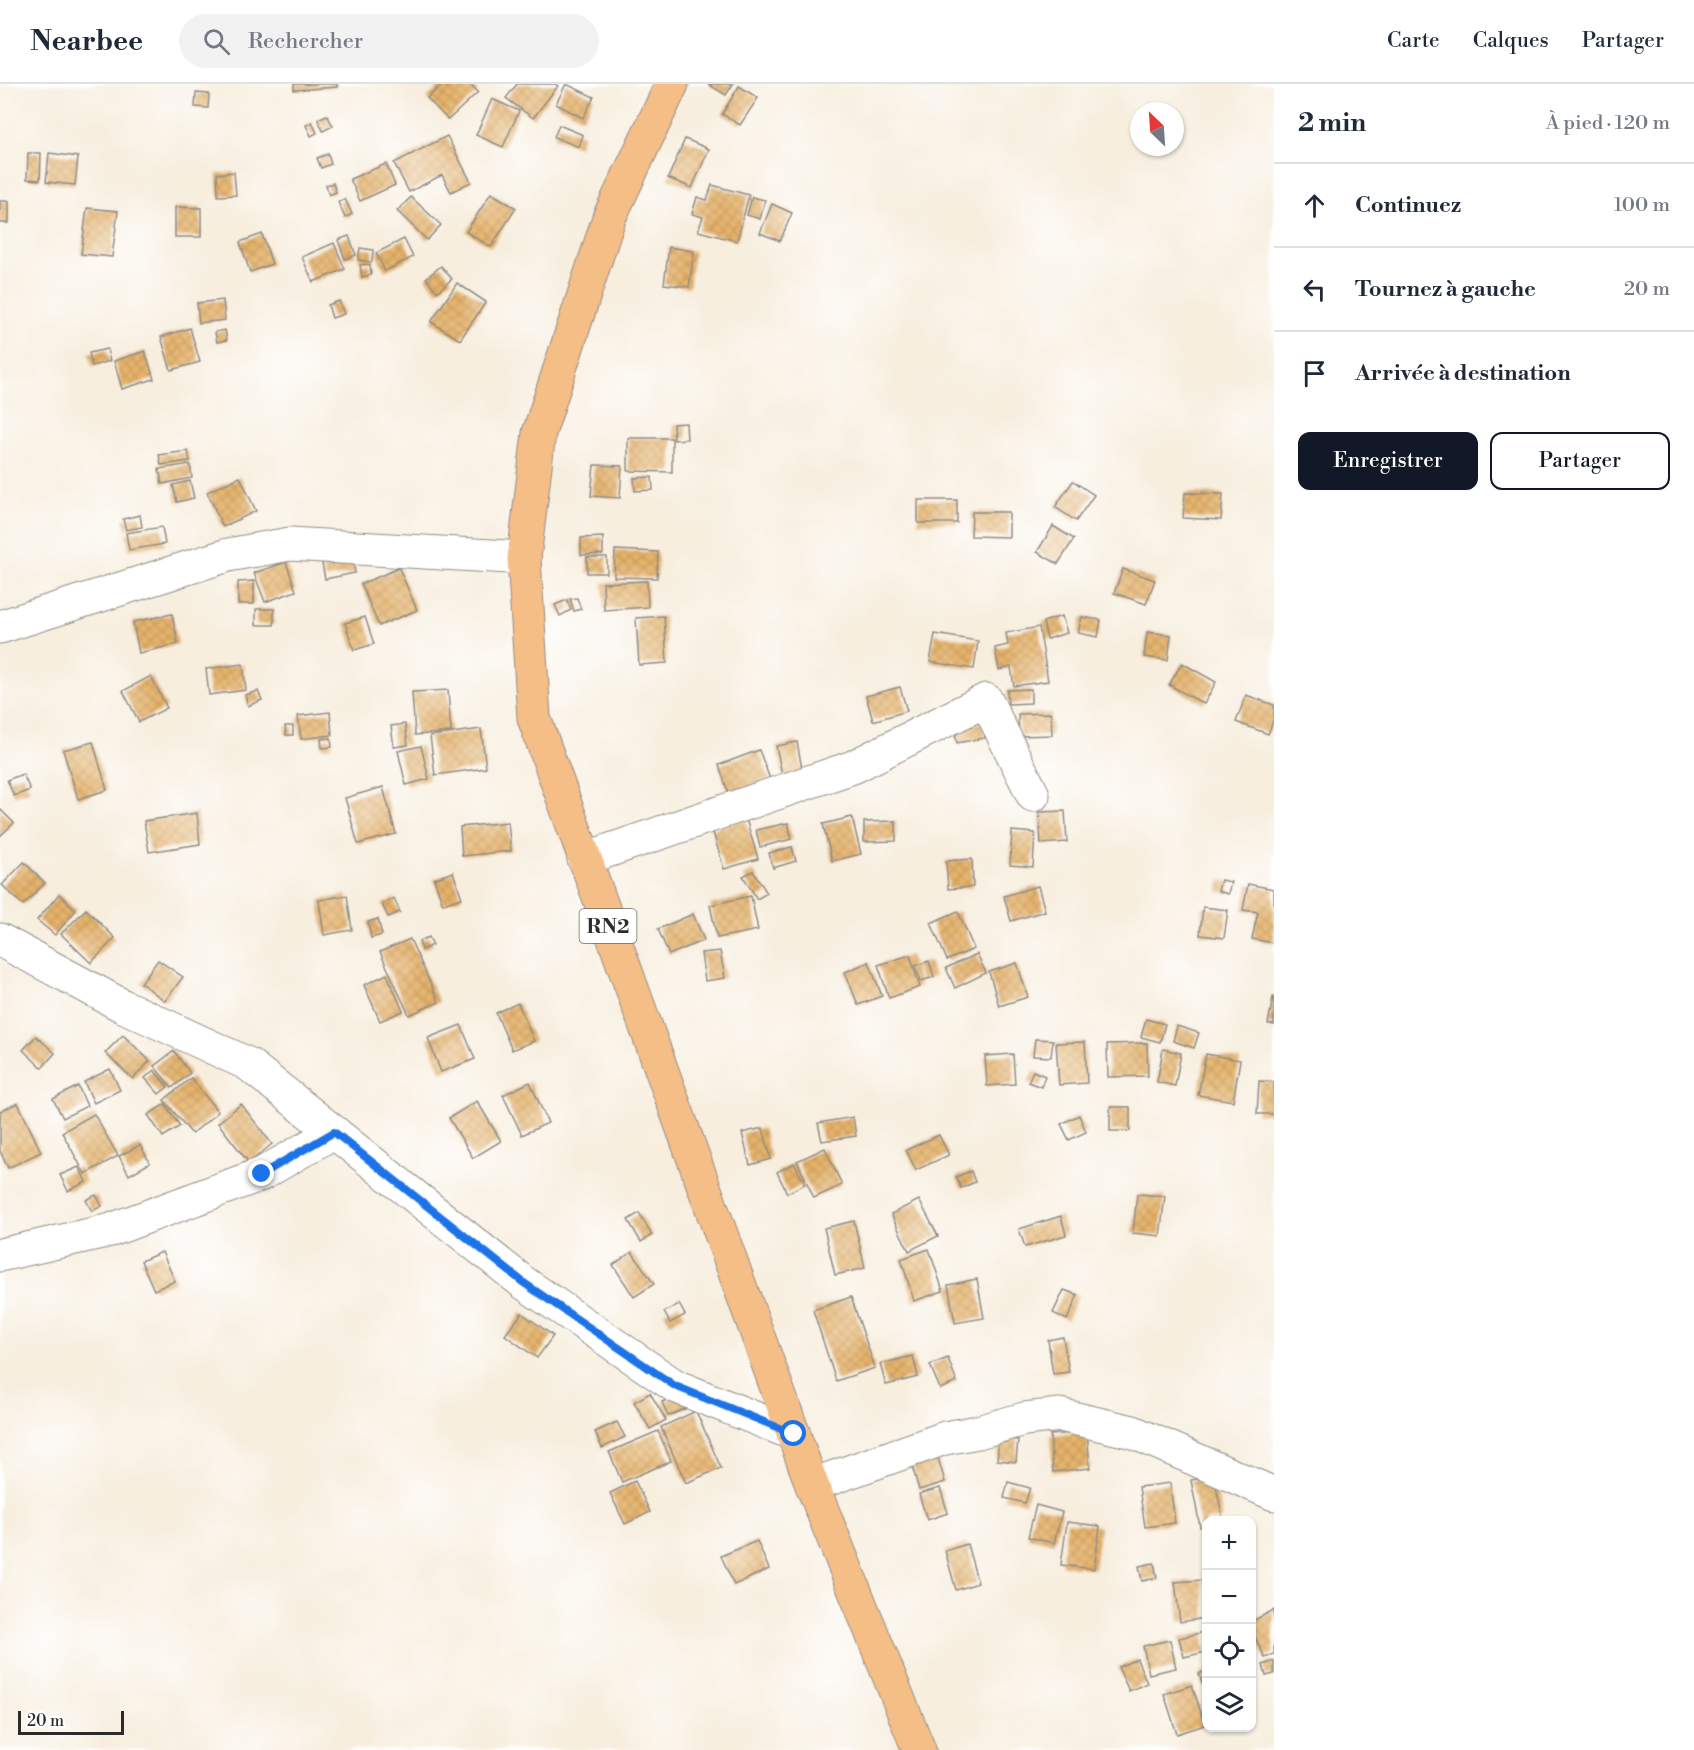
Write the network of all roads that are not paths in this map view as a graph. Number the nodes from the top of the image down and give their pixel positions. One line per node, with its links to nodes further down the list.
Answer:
1 (672, 84): 2 (highway, RN2)
2 (524, 558): 3 (street); 5 (highway, RN2)
3 (0, 627)
4 (1033, 795): 5 (street)
5 (584, 859): 9 (highway, RN2)
6 (0, 940): 7 (street)
7 (334, 1132): 8 (street); 9 (street)
8 (0, 1255)
9 (794, 1434): 10 (highway, RN2)
10 (812, 1485): 11 (street); 12 (highway, RN2)
11 (1274, 1494)
12 (919, 1750)

